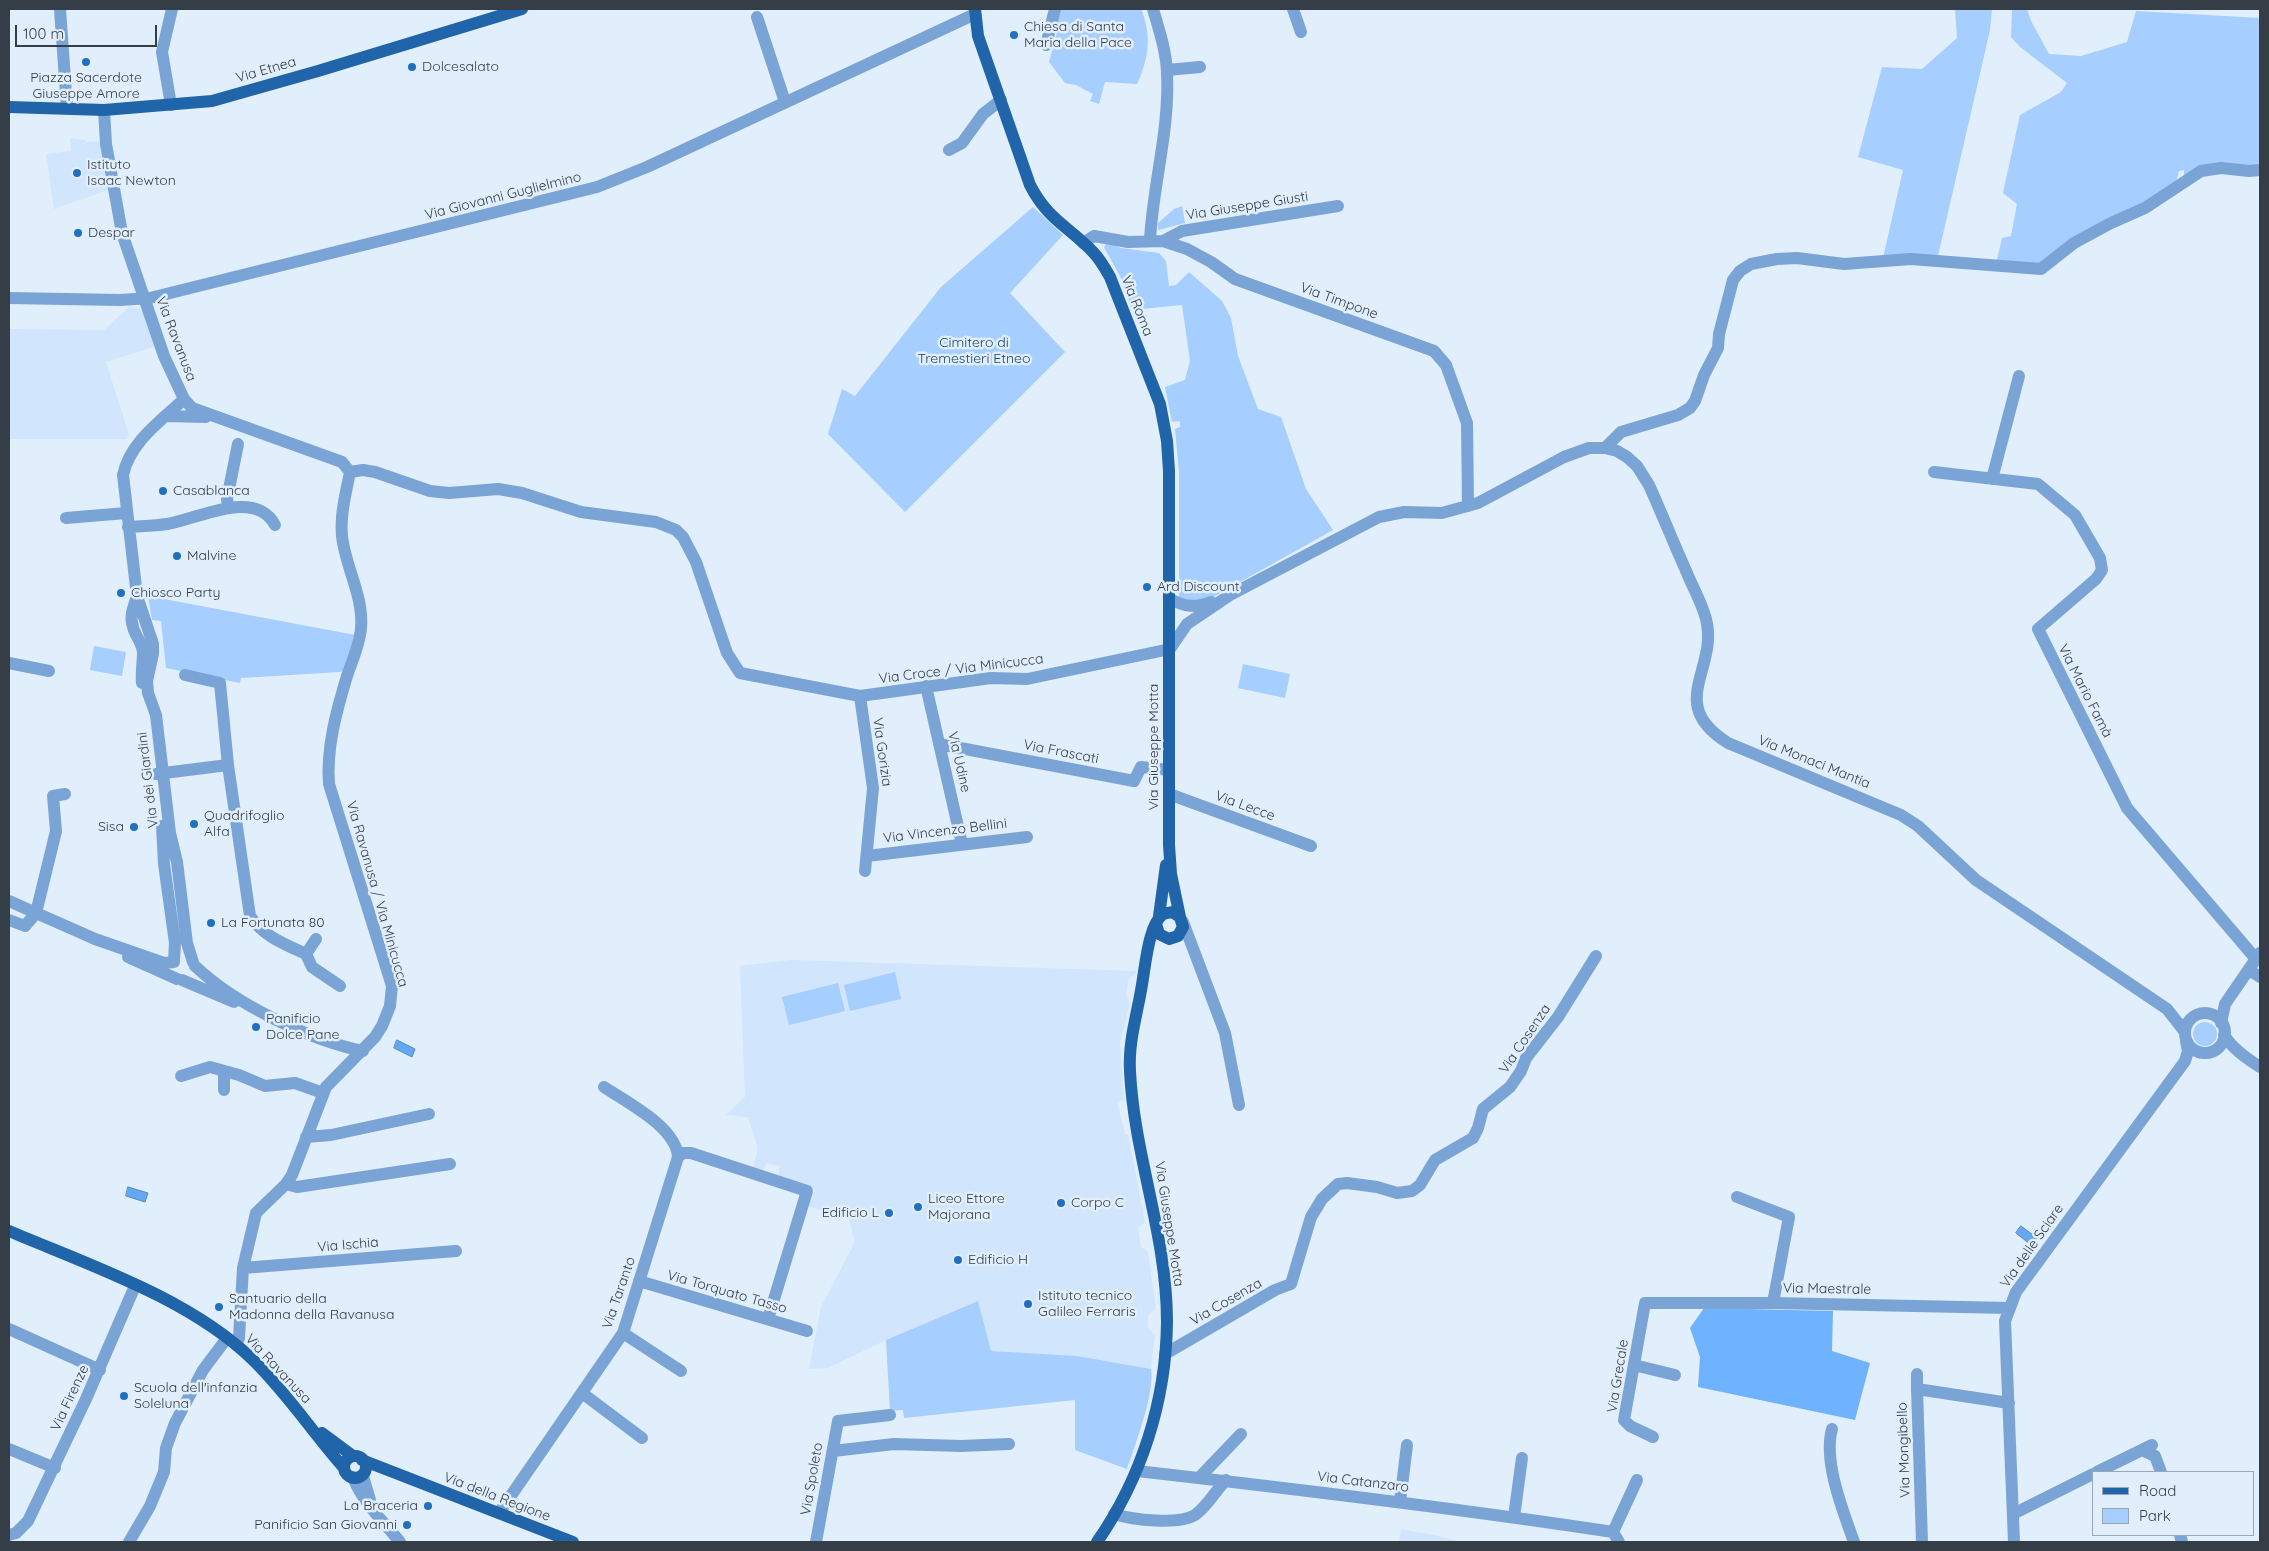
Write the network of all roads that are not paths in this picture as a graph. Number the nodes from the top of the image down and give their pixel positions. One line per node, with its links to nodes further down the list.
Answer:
1 (60, 9): 17 (street)
2 (172, 9): 15 (street)
3 (522, 9): 15 (main road, Via Etnea)
4 (1055, 9): 10 (street)
5 (1153, 9): 12 (street)
6 (1293, 9): 9 (street)
7 (975, 11): 13 (main road, Via Roma); 14 (street, Via Giovanni Guglielmino)
8 (757, 17): 14 (street)
9 (1300, 32)
10 (1046, 45)
11 (1200, 67): 12 (street)
12 (1167, 70): 22 (street)
13 (1001, 100): 19 (street); 23 (main road, Via Roma)
14 (785, 102): 26 (street, Via Giovanni Guglielmino)
15 (171, 106): 18 (main road, Via Etnea)
16 (9, 107): 17 (main road, Via Etnea)
17 (67, 108): 18 (main road, Via Etnea)
18 (104, 110): 24 (street, Via Ravanusa)
19 (949, 150)
20 (2260, 170): 33 (street)
21 (1338, 206): 22 (street, Via Giuseppe Giusti)
22 (1157, 241): 23 (street, Via Timpone); 37 (street, Via Timpone)
23 (1083, 243): 44 (main road, Via Roma)
24 (136, 273): 26 (street, Via Ravanusa); 27 (street)
25 (9, 298): 27 (street, Via Giovanni Guglielmino)
26 (145, 298): 27 (street, Via Giovanni Guglielmino); 29 (street, Via Ravanusa)
27 (115, 300)
28 (2019, 376): 36 (street)
29 (184, 399): 30 (street, Via dei Giardini); 31 (street, Via Ravanusa)
30 (166, 416): 31 (street); 39 (street, Via dei Giardini)
31 (218, 417): 34 (street, Via Ravanusa)
32 (238, 444): 38 (street)
33 (1604, 448): 37 (street); 85 (street, Via Monaci Mantia)
34 (350, 472): 53 (street, Via Croce / Via Minicucca); 90 (street, Via Ravanusa / Via Minicucca)
35 (1934, 472): 36 (street, Via Mario Famà)
36 (1992, 479): 79 (street, Via Mario Famà)
37 (1468, 506): 43 (street)
38 (228, 507): 41 (street); 42 (street)
39 (126, 513): 40 (street); 42 (street, Via dei Giardini)
40 (66, 518)
41 (275, 525)
42 (128, 527): 57 (street, Via dei Giardini)
43 (1230, 595): 45 (street); 47 (street)
44 (1170, 599): 45 (street); 46 (main road, Via Roma)
45 (1199, 606): 46 (street)
46 (1170, 620): 47 (street); 48 (main road, Via Roma)
47 (1187, 624): 48 (street)
48 (1170, 649): 52 (street, Via Croce / Via Minicucca); 56 (main road, Via Giuseppe Motta)
49 (9, 663): 50 (street)
50 (49, 671)
51 (185, 676): 55 (street)
52 (926, 686): 53 (street, Via Croce / Via Minicucca); 54 (street, Via Udine)
53 (860, 696): 64 (street, Via Gorizia)
54 (939, 744): 56 (street, Via Frascati); 61 (street, Via Udine)
55 (228, 765): 57 (street); 74 (street)
56 (1169, 770): 59 (main road, Via Giuseppe Motta)
57 (159, 774): 76 (street, Via dei Giardini); 78 (street, Via dei Giardini)
58 (66, 794): 67 (street)
59 (1168, 794): 62 (main road, Via Giuseppe Motta); 63 (street, Via Lecce)
60 (1027, 837): 61 (street, Via Vincenzo Bellini)
61 (962, 844): 64 (street, Via Vincenzo Bellini)
62 (1168, 845): 69 (main road); 70 (main road)
63 (1311, 846)
64 (867, 856): 65 (street, Via Gorizia)
65 (865, 871)
66 (9, 901): 67 (street)
67 (36, 913): 68 (street); 72 (street)
68 (9, 920)
69 (1158, 920): 70 (main road); 71 (main road); 82 (main road)
70 (1182, 920): 71 (main road); 77 (street)
71 (1171, 938): 77 (street); 82 (main road)
72 (95, 939): 76 (street); 80 (street)
73 (316, 940): 74 (street)
74 (306, 954): 81 (street)
75 (1596, 956): 120 (street, Via Cosenza)
76 (174, 961): 78 (street); 80 (street)
77 (1199, 963): 100 (street)
78 (194, 964): 80 (street); 84 (street)
79 (2256, 964): 83 (street)
80 (179, 980): 84 (street)
81 (340, 986)
82 (1142, 988): 120 (main road, Via Giuseppe Motta)
83 (2225, 1004): 86 (street); 87 (street)
84 (253, 1008): 90 (street)
85 (2167, 1009): 86 (street, Via Monaci Mantia); 88 (street, Via Monaci Mantia)
86 (2201, 1014): 87 (street); 88 (street)
87 (2223, 1029): 89 (street); 92 (street)
88 (2186, 1037): 91 (street); 93 (street)
89 (2215, 1050): 91 (street); 92 (street)
90 (363, 1051): 99 (street, Via Ravanusa / Via Minicucca)
91 (2200, 1053): 93 (street, Via delle Sciare)
92 (2242, 1055): 94 (street)
93 (2185, 1061): 114 (street, Via delle Sciare)
94 (2260, 1067)
95 (224, 1071): 96 (street); 98 (street); 99 (street)
96 (180, 1076)
97 (604, 1086): 103 (street)
98 (224, 1090)
99 (323, 1093): 102 (street, Via Ravanusa / Via Minicucca)
100 (1239, 1105)
101 (429, 1114): 102 (street)
102 (306, 1137): 105 (street, Via Ravanusa / Via Minicucca)
103 (678, 1157): 110 (street, Via Taranto); 115 (street)
104 (450, 1164): 105 (street)
105 (286, 1184): 109 (street, Via Ravanusa / Via Minicucca)
106 (1737, 1198): 113 (street)
107 (9, 1231): 111 (main road, Via Ravanusa)
108 (456, 1251): 109 (street, Via Ischia)
109 (243, 1268): 119 (street, Via Ravanusa / Via Minicucca)
110 (639, 1281): 115 (street, Via Torquato Tasso); 118 (street, Via Taranto)
111 (136, 1286): 119 (main road, Via Ravanusa); 122 (street, Via Firenze)
112 (1645, 1303): 113 (street, Via Maestrale); 121 (street, Via Grecale)
113 (1773, 1303): 114 (street, Via Maestrale)
114 (2009, 1308): 128 (street, Via delle Sciare)
115 (768, 1320): 117 (street, Via Torquato Tasso)
116 (9, 1329): 122 (street)
117 (806, 1331)
118 (623, 1333): 123 (street); 127 (street, Via Taranto)
119 (232, 1341): 130 (main road, Via Ravanusa); 158 (street)
120 (1165, 1354): 142 (main road, Via Giuseppe Motta)
121 (1634, 1365): 125 (street); 133 (street, Via Grecale)
122 (100, 1370): 141 (street, Via Firenze)
123 (681, 1371)
124 (1916, 1374): 126 (street)
125 (1675, 1375)
126 (1917, 1390): 128 (street, Via Mongibello); 164 (street, Via Mongibello)
127 (582, 1393): 134 (street); 152 (street, Via Taranto)
128 (2009, 1403): 154 (street, Via delle Sciare)
129 (890, 1416): 138 (street, Via Spoleto)
130 (306, 1420): 139 (main road); 145 (main road)
131 (1832, 1429): 163 (street)
132 (1241, 1434): 147 (street)
133 (1653, 1437)
134 (642, 1438)
135 (1009, 1444): 138 (street)
136 (1407, 1445): 151 (street)
137 (9, 1449): 141 (street)
138 (833, 1451): 161 (street, Via Spoleto)
139 (358, 1458): 145 (main road); 145 (main road); 148 (main road)
140 (1522, 1458): 155 (street)
141 (55, 1468): 156 (street, Via Firenze)
142 (1137, 1471): 147 (street, Via Catanzaro); 153 (main road, Via Giuseppe Motta)
143 (2099, 1471): 144 (street)
144 (2161, 1471)
145 (356, 1474): 148 (main road); 159 (street)
146 (2092, 1474): 154 (street)
147 (1199, 1478): 149 (street, Via Catanzaro)
148 (410, 1480): 152 (main road, Via della Regione)
149 (1226, 1480): 151 (street, Via Catanzaro); 153 (street)
150 (1636, 1480): 157 (street)
151 (1400, 1502): 155 (street, Via Catanzaro)
152 (499, 1513): 160 (main road, Via della Regione)
153 (1114, 1514): 162 (main road, Via Giuseppe Motta)
154 (2013, 1514): 165 (street, Via delle Sciare)
155 (1514, 1517): 157 (street, Via Catanzaro)
156 (9, 1535)
157 (1616, 1537)
158 (129, 1542)
159 (400, 1542)
160 (573, 1542)
161 (816, 1542)
162 (1097, 1542)
163 (1854, 1542)
164 (1922, 1542)
165 (2014, 1542)

